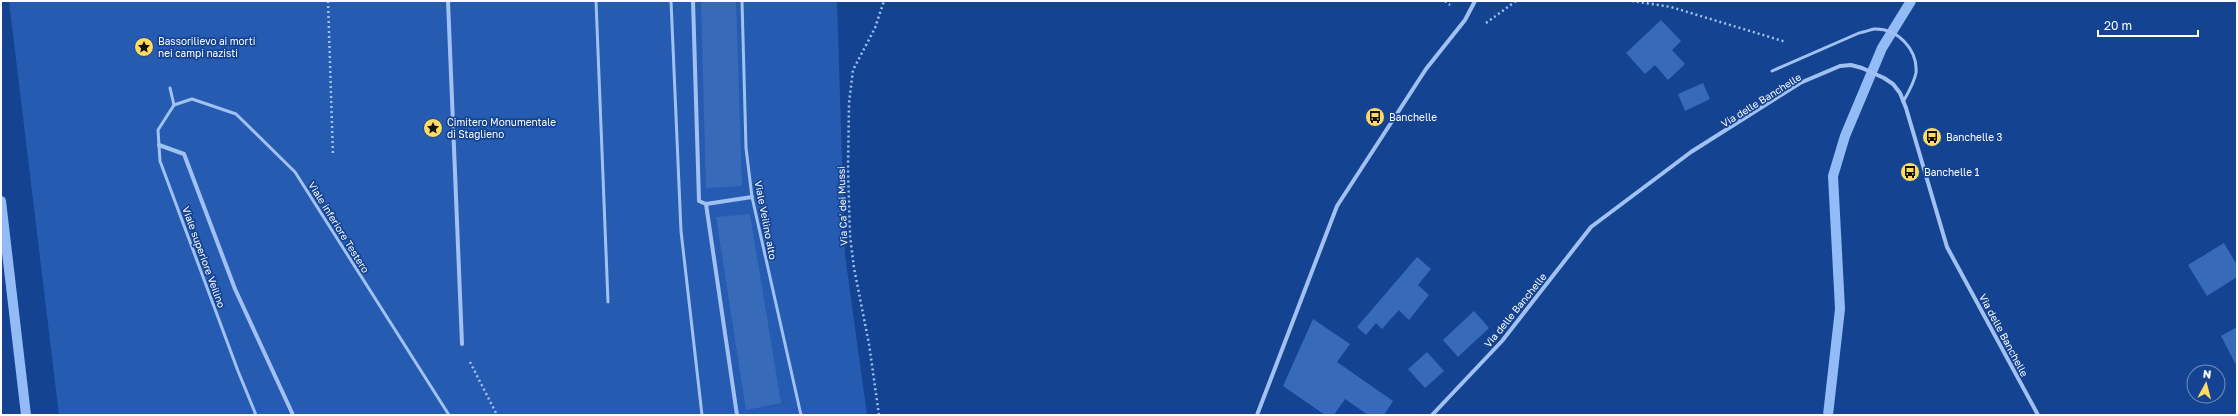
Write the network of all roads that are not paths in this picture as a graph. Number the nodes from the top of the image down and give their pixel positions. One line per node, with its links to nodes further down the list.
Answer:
1 (448, 1): 15 (street)
2 (596, 1): 14 (lane)
3 (671, 1): 19 (lane)
4 (693, 1): 13 (street)
5 (742, 1): 12 (lane, Viale Veilino alto)
6 (1475, 1): 22 (street)
7 (1772, 71): 9 (lane)
8 (170, 88): 10 (lane)
9 (1903, 102): 23 (street, Via delle Banchelle); 24 (street, Via delle Banchelle)
10 (174, 105): 11 (lane, Viale superiore Veilino); 18 (lane, Viale inferiore Testero)
11 (159, 145): 16 (lane, Viale superiore Veilino); 17 (street)
12 (752, 197): 13 (street); 21 (lane, Viale Veilino alto)
13 (706, 204): 20 (street)
14 (608, 302)
15 (462, 344)
16 (256, 415)
17 (293, 415)
18 (449, 415)
19 (702, 415)
20 (737, 415)
21 (801, 415)
22 (1257, 415)
23 (1432, 415)
24 (2038, 415)

